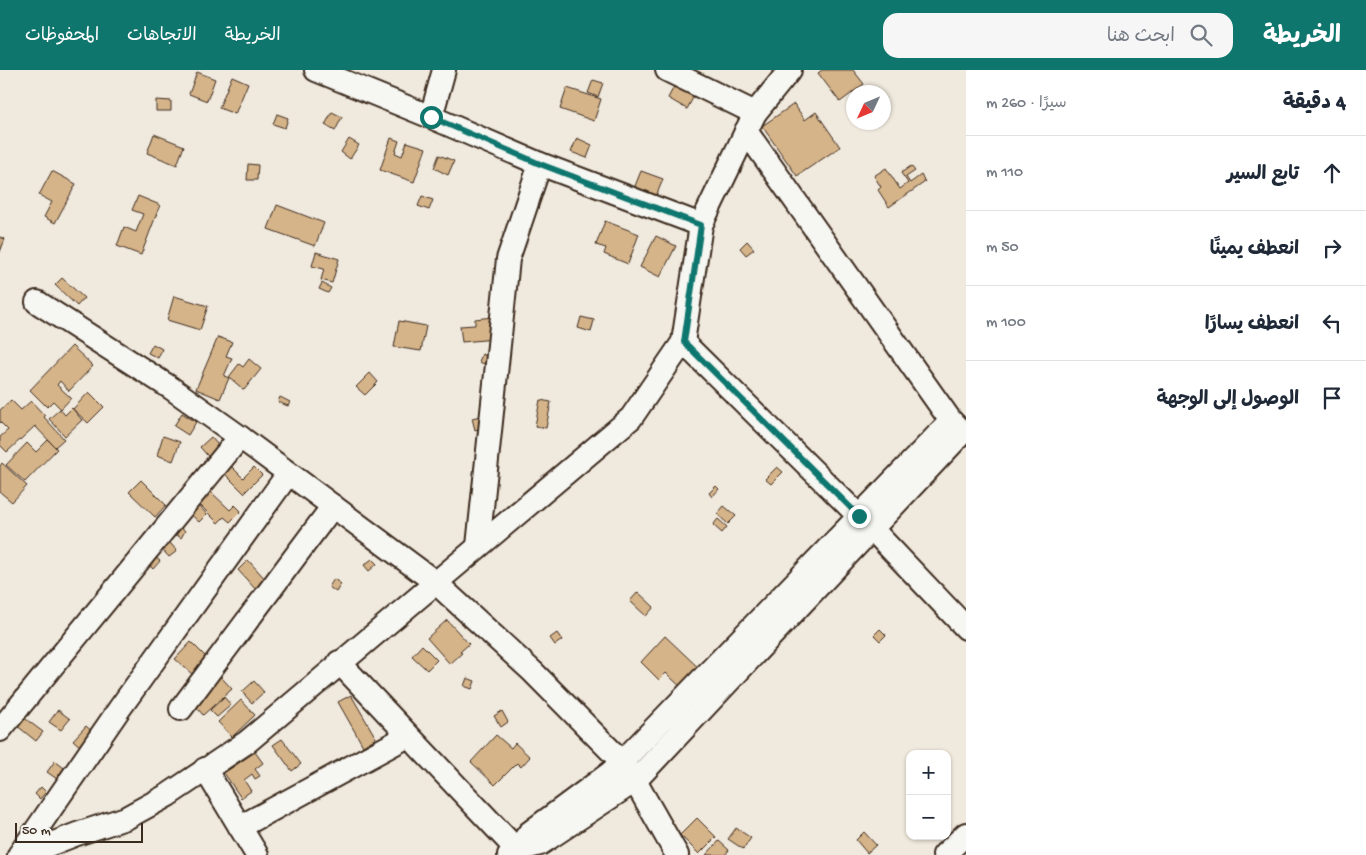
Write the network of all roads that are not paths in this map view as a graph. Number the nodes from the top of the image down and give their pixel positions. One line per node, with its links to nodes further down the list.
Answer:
1 (316, 70): 5 (street)
2 (444, 70): 5 (street)
3 (666, 70): 6 (street)
4 (790, 70): 6 (street)
5 (431, 117): 7 (street)
6 (751, 122): 8 (street); 11 (street)
7 (540, 164): 8 (street); 16 (street)
8 (701, 225): 10 (street)
9 (37, 302): 12 (street)
10 (684, 342): 15 (street); 16 (street)
11 (960, 430): 15 (street)
12 (240, 438): 13 (street); 21 (street)
13 (288, 474): 14 (street); 29 (street)
14 (333, 506): 17 (street); 20 (street)
15 (865, 523): 18 (street); 23 (street); 25 (street)
16 (478, 546): 17 (street)
17 (435, 582): 19 (street); 23 (street)
18 (966, 628)
19 (339, 662): 22 (street); 24 (street)
20 (181, 709)
21 (0, 730)
22 (408, 736): 26 (street); 28 (street)
23 (622, 762): 25 (street); 28 (street)
24 (205, 769): 26 (street); 30 (street)
25 (635, 781): 28 (street); 32 (street)
26 (240, 827): 31 (street)
27 (966, 834): 33 (street)
28 (515, 853)
29 (18, 855)
30 (30, 855)
31 (257, 855)
32 (677, 855)
33 (944, 855)

